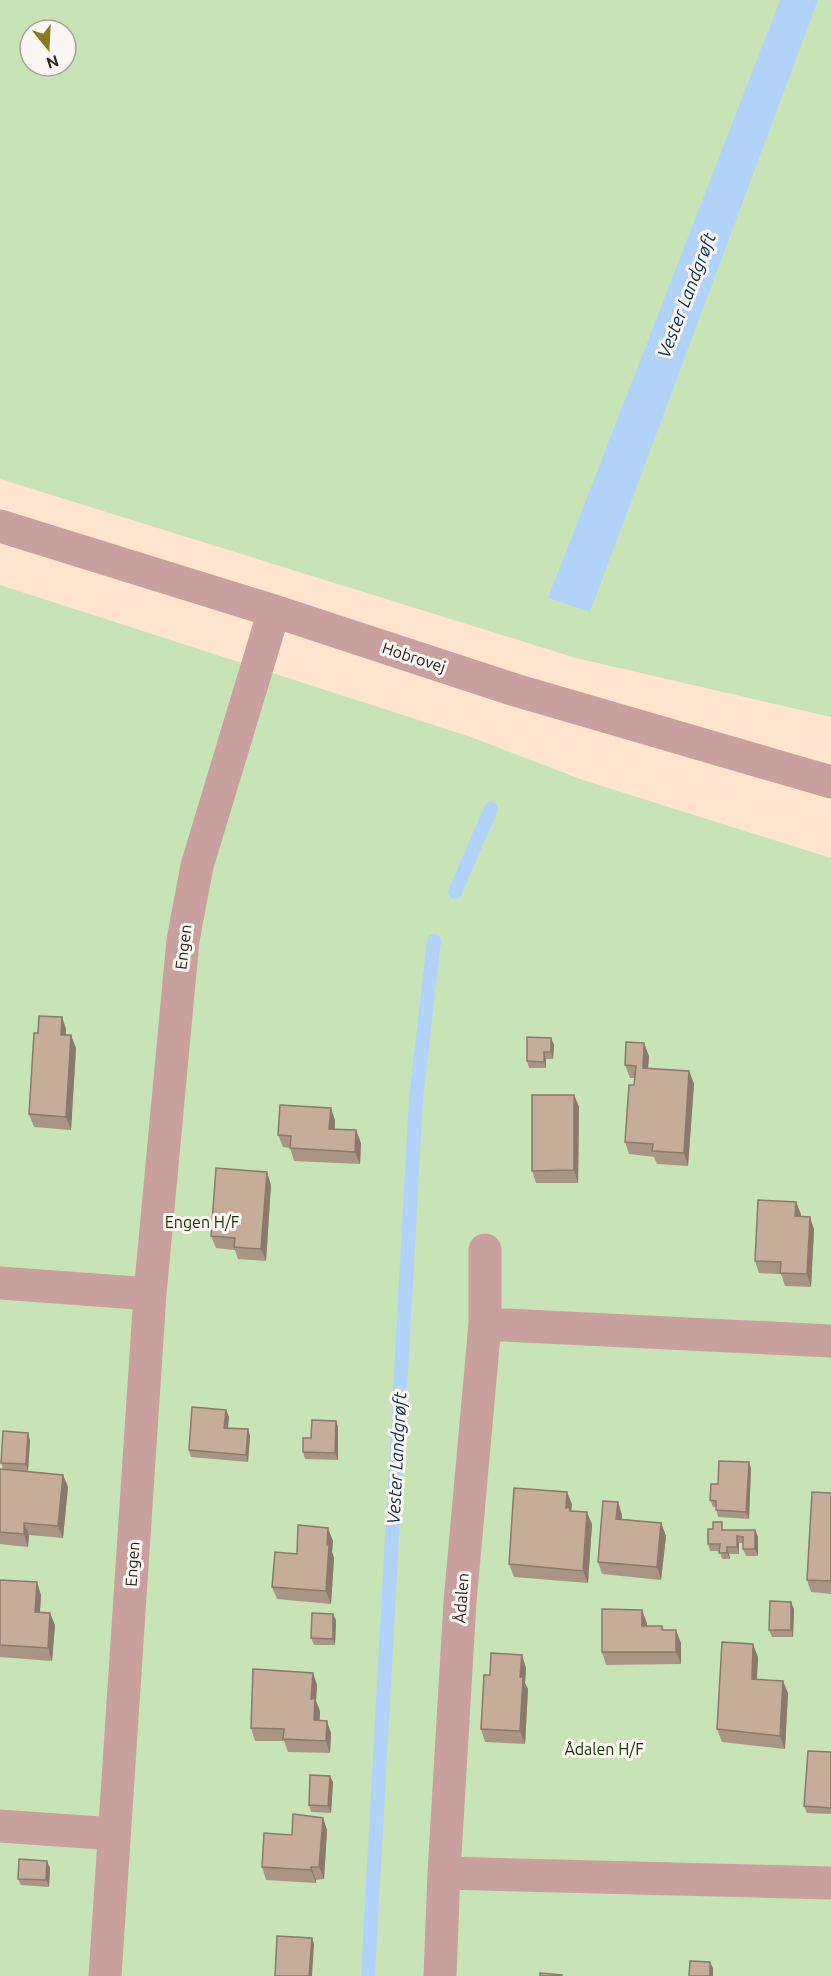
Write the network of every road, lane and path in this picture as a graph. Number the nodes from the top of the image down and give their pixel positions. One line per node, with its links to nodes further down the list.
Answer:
1 (0, 526): 2 (street, Hobrovej)
2 (274, 611): 3 (street, Hobrovej); 6 (street, Engen)
3 (831, 782)
4 (485, 1250): 7 (street, Ådalen)
5 (0, 1283): 6 (street)
6 (150, 1294): 10 (street, Engen)
7 (485, 1324): 8 (street); 11 (street, Ådalen)
8 (831, 1341)
9 (0, 1826): 10 (street)
10 (114, 1834): 13 (street, Engen)
11 (444, 1873): 12 (street); 14 (street, Ådalen)
12 (831, 1883)
13 (105, 1976)
14 (440, 1976)

